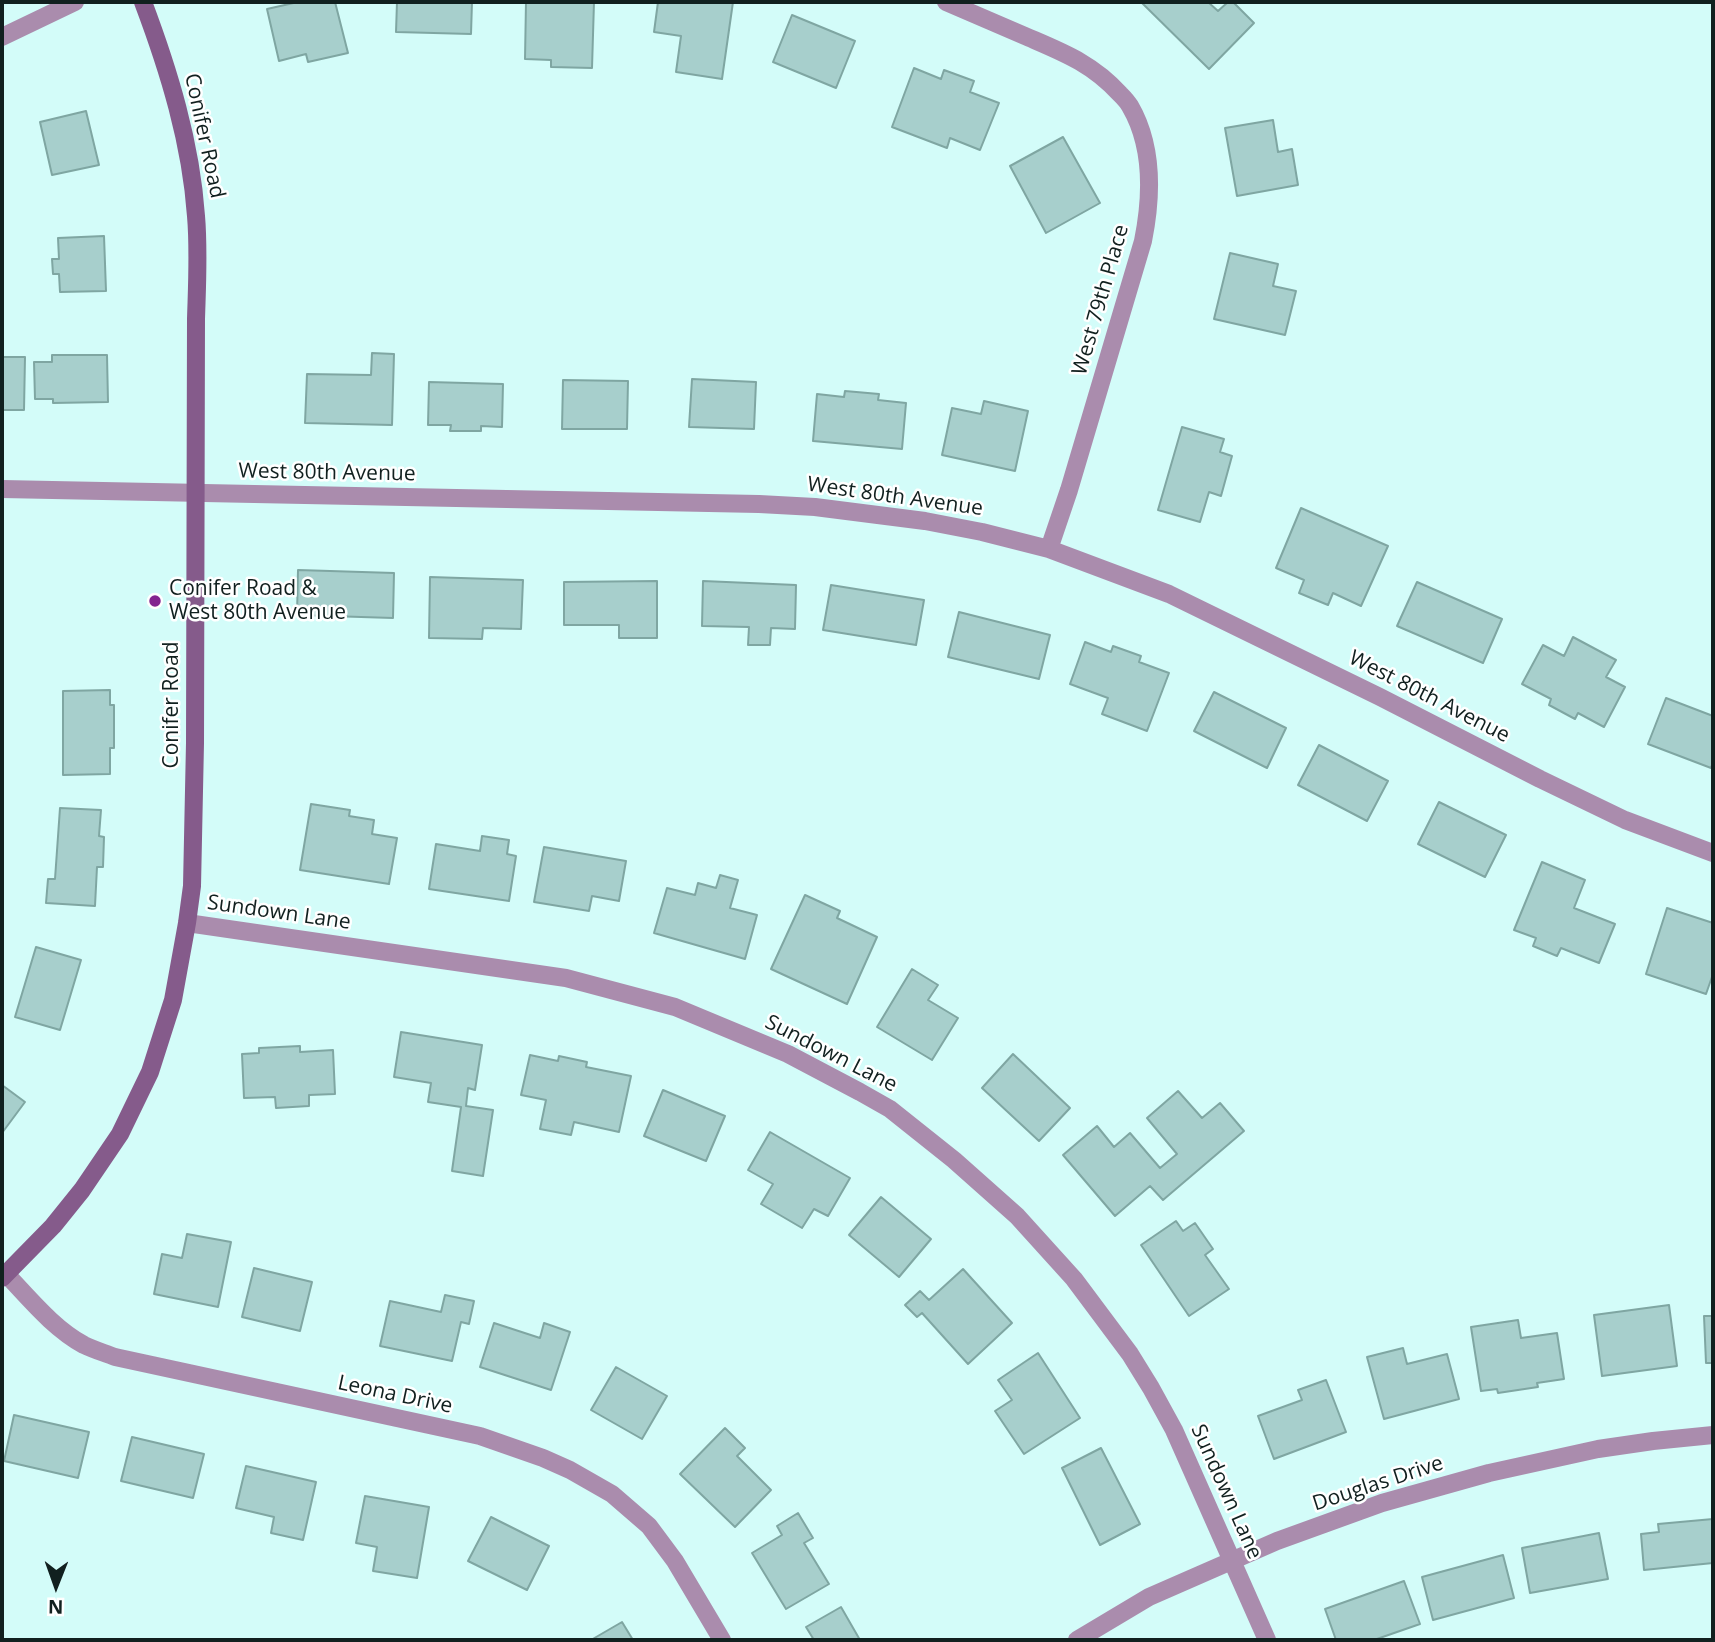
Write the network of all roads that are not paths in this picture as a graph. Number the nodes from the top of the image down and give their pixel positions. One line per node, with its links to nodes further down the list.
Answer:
1 (75, 2): 4 (street)
2 (143, 2): 6 (street, Conifer Road)
3 (946, 2): 7 (street, West 79th Place)
4 (2, 37)
5 (2, 489): 6 (street, West 80th Avenue)
6 (196, 493): 7 (street, West 80th Avenue); 9 (street, Conifer Road)
7 (1049, 549): 8 (street, West 80th Avenue)
8 (1713, 853)
9 (187, 923): 10 (street, Conifer Road); 12 (street, Sundown Lane)
10 (4, 1276): 13 (street, Leona Drive)
11 (1713, 1435): 12 (street, Douglas Drive)
12 (1231, 1561): 14 (street, Douglas Drive); 15 (street, Sundown Lane)
13 (722, 1640)
14 (1077, 1640)
15 (1266, 1640)

